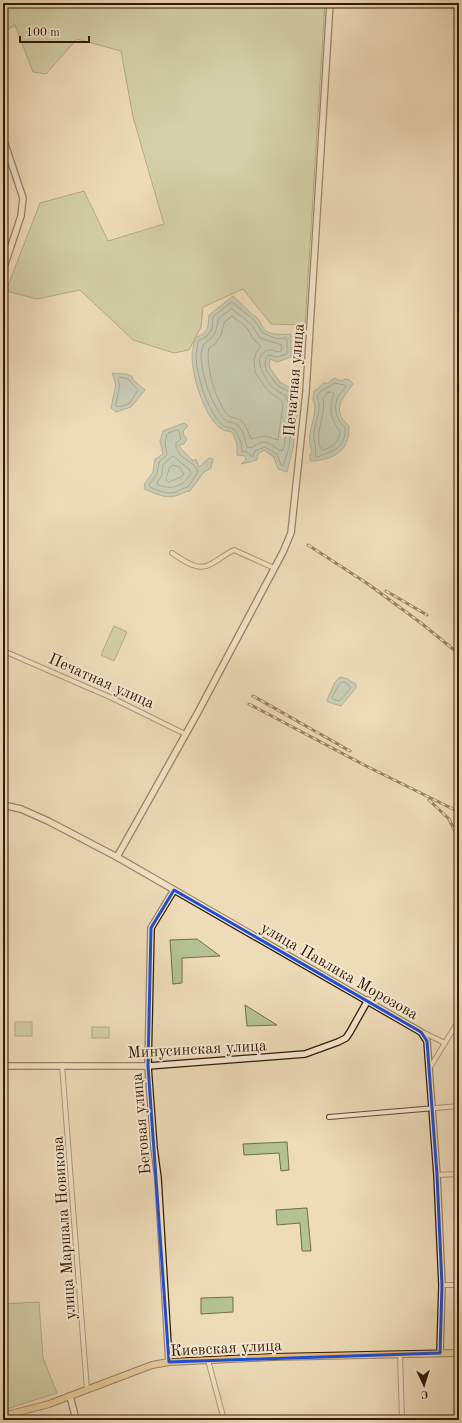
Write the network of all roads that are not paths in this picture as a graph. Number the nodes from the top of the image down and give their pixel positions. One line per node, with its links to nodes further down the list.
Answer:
1 (330, 3): 5 (street, Печатная улица)
2 (3, 138): 3 (street)
3 (3, 270)
4 (172, 553): 5 (street)
5 (274, 568): 7 (street, Печатная улица)
6 (6, 652): 7 (street, Печатная улица)
7 (186, 734): 9 (street, Печатная улица)
8 (3, 805): 9 (street, улица Павлика Морозова)
9 (117, 857): 10 (street, улица Павлика Морозова)
10 (174, 890): 11 (street, улица Павлика Морозова); 17 (street, Беговая улица)
11 (368, 1000): 13 (street, улица Павлика Морозова); 17 (street, Минусинская улица)
12 (459, 1020): 14 (street)
13 (421, 1032): 14 (street); 18 (street, улица Павлика Морозова)
14 (445, 1043): 18 (street)
15 (62, 1065): 16 (street, Минусинская улица); 17 (street, Минусинская улица); 31 (street, улица Маршала Новикова)
16 (3, 1066)
17 (148, 1066): 30 (street, Беговая улица)
18 (429, 1070): 20 (street, улица Павлика Морозова)
19 (459, 1106): 20 (street)
20 (432, 1109): 21 (street); 23 (street, улица Павлика Морозова)
21 (329, 1117)
22 (459, 1174): 23 (street)
23 (437, 1175): 24 (street, улица Павлика Морозова)
24 (442, 1285): 25 (street); 26 (street, улица Павлика Морозова)
25 (459, 1285)
26 (440, 1353): 27 (main road, Киевская улица); 28 (main road, Киевская улица)
27 (459, 1353)
28 (400, 1354): 29 (main road, Киевская улица); 36 (street)
29 (208, 1360): 30 (main road, Киевская улица); 35 (street)
30 (169, 1362): 31 (main road, Киевская улица)
31 (87, 1390): 32 (main road, Киевская улица)
32 (70, 1396): 33 (main road, Киевская улица); 34 (street)
33 (3, 1416)
34 (76, 1420)
35 (224, 1420)
36 (402, 1420)

